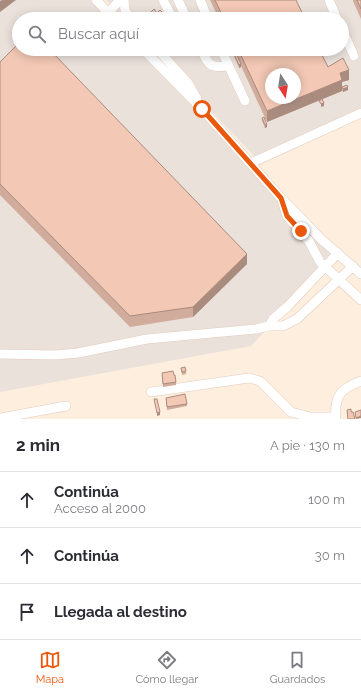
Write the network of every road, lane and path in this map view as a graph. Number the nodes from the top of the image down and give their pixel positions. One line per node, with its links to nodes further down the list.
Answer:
1 (120, 0): 9 (street)
2 (124, 0): 10 (street)
3 (163, 0): 11 (street)
4 (178, 0): 12 (street)
5 (200, 0): 13 (street)
6 (329, 0): 14 (street)
7 (98, 1): 8 (street)
8 (108, 12)
9 (113, 12)
10 (125, 12)
11 (169, 12)
12 (184, 12)
13 (205, 12)
14 (335, 12)
15 (349, 45): 20 (street)
16 (150, 56): 23 (street)
17 (163, 56): 23 (street)
18 (204, 56): 21 (street)
19 (224, 56): 21 (street)
20 (354, 56)
21 (229, 66): 22 (street)
22 (245, 101)
23 (202, 109): 25 (street)
24 (361, 113): 25 (street)
25 (251, 163): 26 (street)
26 (281, 198): 27 (street); 29 (street)
27 (338, 254): 28 (street); 29 (street)
28 (352, 266): 30 (street); 31 (street)
29 (326, 267): 31 (street); 33 (street)
30 (361, 274)
31 (339, 279): 32 (street); 33 (street)
32 (361, 300)
33 (269, 326): 34 (street)
34 (0, 354)
35 (361, 382): 39 (street)
36 (151, 392): 39 (street)
37 (66, 406): 38 (street)
38 (0, 418)
39 (335, 418)

